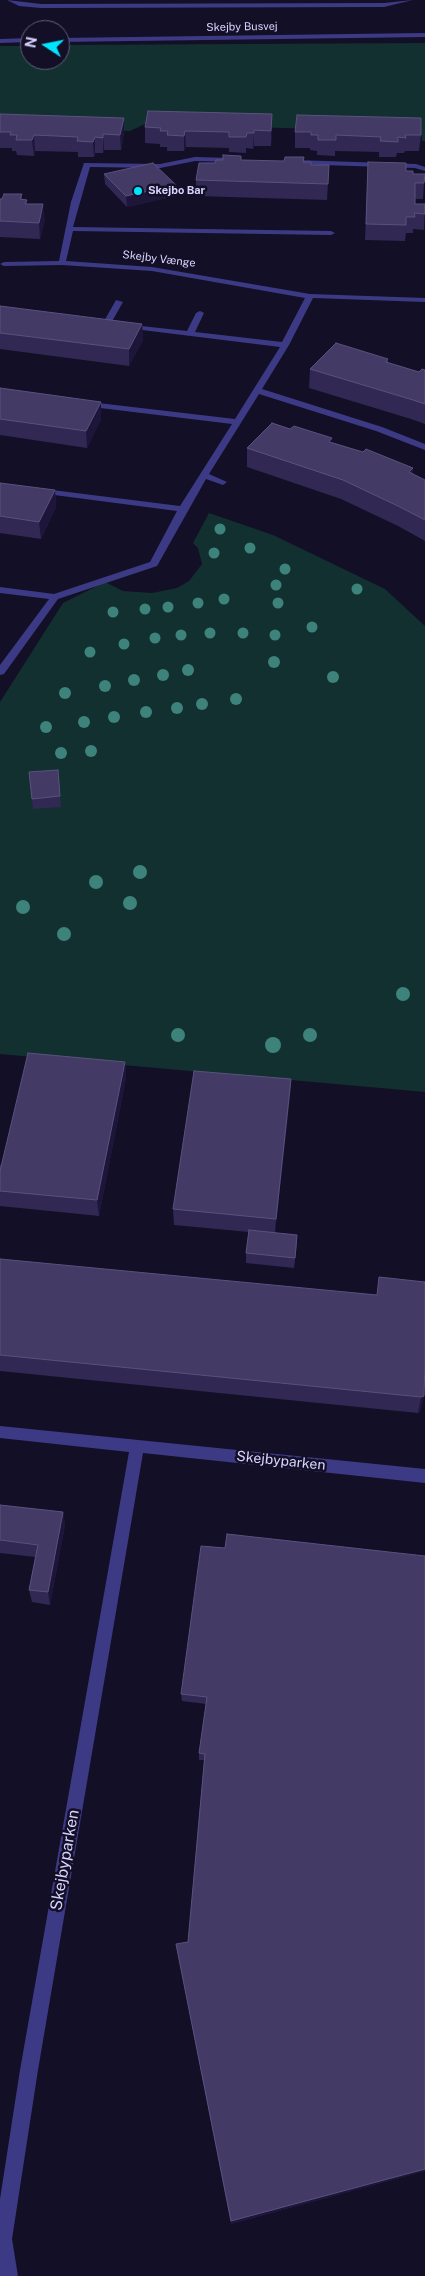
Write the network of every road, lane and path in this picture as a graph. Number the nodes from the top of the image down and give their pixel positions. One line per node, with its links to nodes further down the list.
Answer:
1 (10, 0): 2 (street)
2 (410, 0)
3 (425, 35): 6 (street, Skejby Busvej)
4 (0, 40): 5 (street)
5 (20, 40)
6 (70, 40)
7 (244, 161): 10 (street)
8 (283, 162): 9 (street)
9 (425, 169)
10 (69, 229): 11 (street); 12 (street)
11 (331, 233)
12 (62, 263): 13 (street, Skejby Vænge); 14 (street, Skejby Vænge)
13 (4, 264)
14 (310, 296): 15 (street, Skejby Vænge); 21 (street)
15 (425, 300)
16 (119, 302): 19 (street)
17 (200, 313): 20 (street)
18 (97, 322): 19 (street)
19 (106, 323): 20 (street)
20 (190, 333): 21 (street)
21 (285, 345): 22 (street)
22 (256, 390): 24 (street); 25 (street)
23 (78, 402): 24 (street)
24 (236, 422): 26 (street)
25 (425, 447)
26 (205, 476): 27 (street); 29 (street)
27 (223, 482)
28 (29, 489): 29 (street)
29 (183, 510): 31 (street)
30 (0, 590): 31 (street)
31 (55, 597): 32 (street)
32 (0, 672)
33 (0, 1432): 34 (street, Skejbyparken)
34 (137, 1445): 35 (street, Skejbyparken); 36 (street, Skejbyparken)
35 (425, 1476)
36 (10, 2276)

